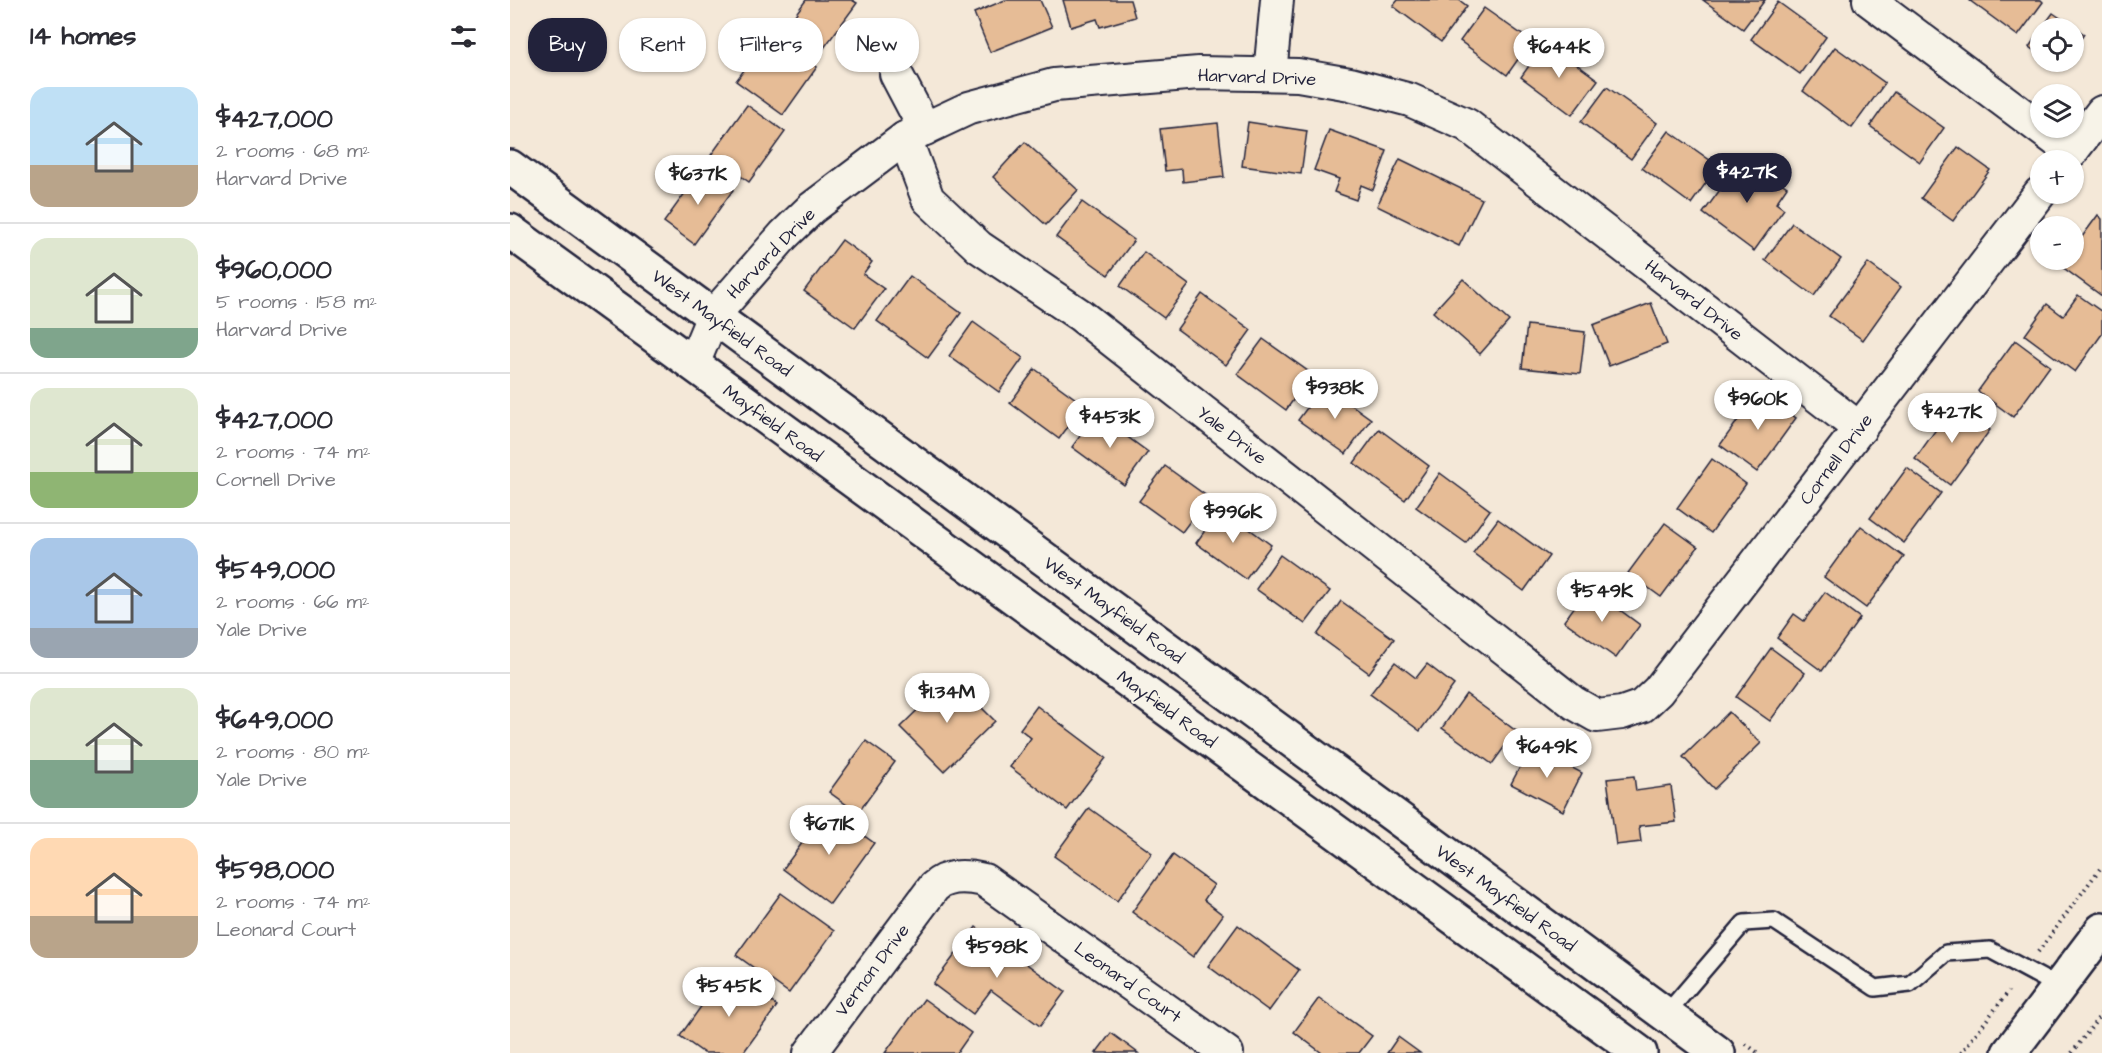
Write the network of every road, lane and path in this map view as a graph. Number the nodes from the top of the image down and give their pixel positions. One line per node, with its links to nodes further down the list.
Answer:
1 (1277, 0): 4 (street)
2 (1869, 0): 7 (street)
3 (896, 74): 6 (street, Yale Drive)
4 (1270, 74): 6 (street, Harvard Drive); 14 (street, Harvard Drive)
5 (2102, 112): 8 (street)
6 (915, 134): 12 (street, Harvard Drive); 15 (street, Yale Drive)
7 (2060, 150)
8 (2073, 150)
9 (510, 167): 12 (main road, West Mayfield Road)
10 (2032, 204): 14 (street, Cornell Drive)
11 (510, 231): 13 (main road)
12 (713, 316): 13 (street, Harvard Drive); 23 (main road, West Mayfield Road)
13 (693, 364): 26 (main road, Mayfield Road)
14 (1860, 429): 15 (street, Cornell Drive)
15 (1622, 713)
16 (2102, 866): 19 (path)
17 (934, 887): 24 (street, Vernon Drive); 25 (street, Leonard Court)
18 (2102, 930): 20 (main road)
19 (2036, 955)
20 (2059, 987): 23 (lane); 29 (main road)
21 (2009, 991): 28 (path)
22 (2102, 1013): 30 (path)
23 (1666, 1014): 27 (main road, West Mayfield Road)
24 (810, 1053)
25 (1227, 1053)
26 (1640, 1053)
27 (1718, 1053)
28 (1961, 1053)
29 (2009, 1053)
30 (2072, 1053)

